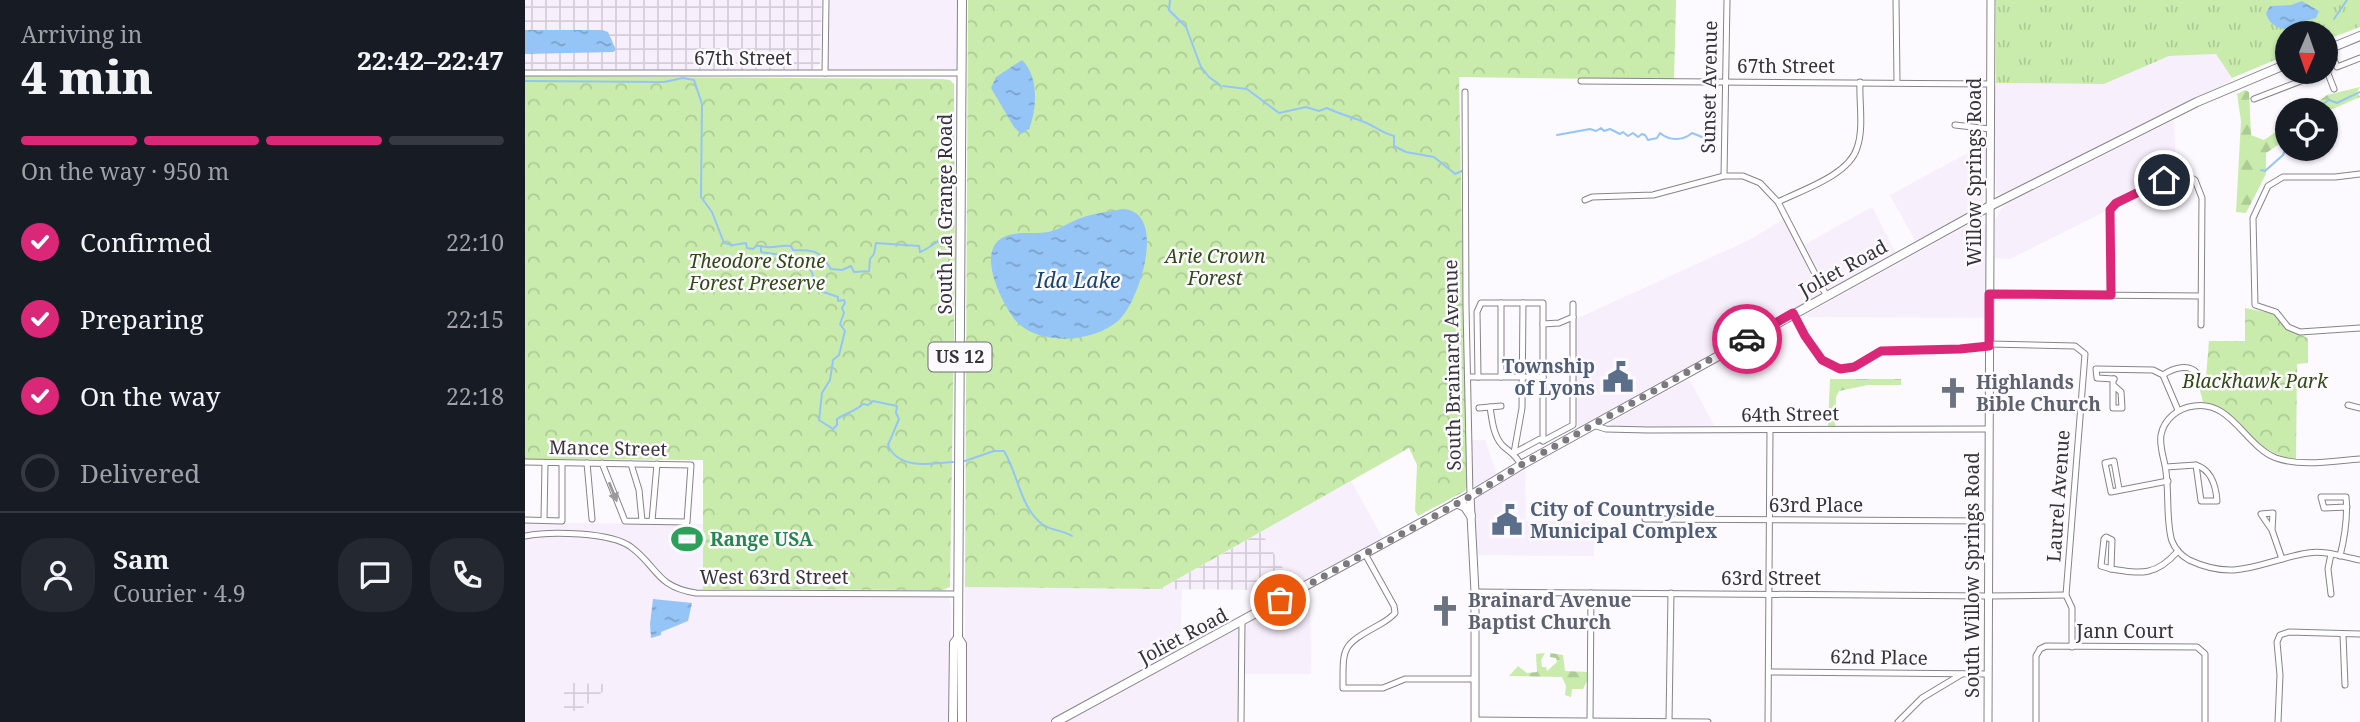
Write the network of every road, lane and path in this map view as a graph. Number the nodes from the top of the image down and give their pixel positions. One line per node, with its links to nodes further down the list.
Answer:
1 (826, 0): 12 (street)
2 (962, 0): 13 (main road, South La Grange Road / US 12)
3 (1727, 0): 15 (street, Sunset Avenue)
4 (1896, 0): 17 (street)
5 (1991, 0): 18 (street, Willow Springs Road)
6 (2360, 36): 7 (main road)
7 (2338, 46)
8 (2360, 58): 9 (street)
9 (2338, 67)
10 (2275, 69): 30 (main road, Joliet Road)
11 (525, 73): 12 (street, 67th Street)
12 (825, 73): 13 (street, 67th Street)
13 (961, 73): 100 (main road, South La Grange Road / US 12)
14 (1581, 81): 15 (street, 67th Street)
15 (1724, 82): 16 (street, 67th Street); 27 (street, Sunset Avenue)
16 (1860, 82): 17 (street, 67th Street); 29 (street)
17 (1897, 82): 18 (street, 67th Street)
18 (1990, 84): 25 (street, Willow Springs Road)
19 (2293, 84): 23 (street)
20 (2332, 84): 21 (street)
21 (2334, 89)
22 (1465, 92): 47 (street, South Brainard Avenue)
23 (2254, 99)
24 (1955, 125): 25 (street)
25 (1990, 129): 30 (street, Willow Springs Road)
26 (2360, 174): 42 (street)
27 (1724, 176): 28 (street); 29 (street)
28 (1585, 201)
29 (1778, 202): 32 (street)
30 (1990, 206): 31 (street, Willow Springs Road); 32 (main road, Joliet Road)
31 (1989, 294): 33 (street); 43 (street, Willow Springs Road)
32 (1826, 295): 38 (main road, Joliet Road)
33 (2111, 295): 34 (street); 34 (street)
34 (2200, 296): 41 (street)
35 (1501, 303): 36 (street); 48 (street); 49 (street)
36 (1523, 303): 40 (street); 50 (street)
37 (1573, 304): 39 (street)
38 (1793, 313): 43 (street); 58 (main road, Joliet Road)
39 (1573, 317): 40 (street); 61 (street)
40 (1543, 324): 51 (street)
41 (2201, 325)
42 (2360, 328)
43 (1989, 345): 59 (street, Willow Springs Road); 103 (street, Laurel Avenue)
44 (2115, 369): 44 (street); 46 (street)
45 (2198, 374): 46 (street)
46 (2163, 375): 57 (street)
47 (1468, 377): 48 (street); 76 (street, South Brainard Avenue)
48 (1478, 377): 49 (street)
49 (1501, 377): 50 (street)
50 (1523, 377): 51 (street); 62 (street)
51 (1543, 377): 61 (street)
52 (2348, 405): 56 (street)
53 (1501, 406): 54 (street)
54 (1490, 407): 55 (street); 62 (street)
55 (1479, 408)
56 (2360, 408)
57 (2178, 410): 63 (street); 73 (street)
58 (1593, 425): 60 (street, 64th Street); 71 (main road, Joliet Road)
59 (1988, 429): 60 (street, 64th Street); 87 (street, South Willow Springs Road)
60 (1770, 431): 86 (street)
61 (1543, 441): 62 (street)
62 (1514, 453): 71 (street)
63 (2360, 459)
64 (525, 462): 65 (street, Mance Street)
65 (545, 463): 66 (street, Mance Street); 83 (street)
66 (562, 463): 67 (street, Mance Street); 83 (street)
67 (587, 463): 68 (street, Mance Street); 80 (street)
68 (602, 463): 69 (street, Mance Street); 84 (street, one-way to 84)
69 (631, 464): 70 (street, Mance Street); 84 (street)
70 (657, 464): 85 (street); 85 (street, Mance Street)
71 (1521, 465): 76 (main road, Joliet Road)
72 (2196, 465): 72 (street); 73 (street)
73 (2166, 467): 74 (street)
74 (2168, 481): 75 (street); 90 (street)
75 (2119, 489): 75 (street)
76 (1471, 496): 77 (main road, Joliet Road); 79 (street, South Brainard Avenue)
77 (1456, 503): 79 (main road); 91 (main road, Joliet Road)
78 (2347, 507): 78 (street); 93 (street)
79 (1472, 516): 97 (street, South Brainard Avenue)
80 (592, 519)
81 (1645, 519): 86 (street, 63rd Place)
82 (525, 520): 83 (street)
83 (544, 520)
84 (642, 521): 85 (street)
85 (652, 521)
86 (1769, 521): 87 (street, 63rd Place); 101 (street)
87 (1988, 521): 104 (street, South Willow Springs Road)
88 (2272, 530): 94 (street)
89 (525, 537): 100 (street, West 63rd Street)
90 (2178, 551): 94 (street); 96 (street)
91 (1364, 552): 105 (main road, Joliet Road); 113 (street)
92 (2331, 554): 93 (street); 94 (street); 102 (street)
93 (2340, 556): 95 (street)
94 (2282, 559)
95 (2360, 560)
96 (2111, 569): 96 (street)
97 (1475, 592): 98 (street, 63rd Street); 113 (street, South Brainard Avenue)
98 (1591, 593): 99 (street, 63rd Street); 116 (street)
99 (1671, 593): 101 (street, 63rd Street); 117 (street)
100 (959, 594): 108 (main road, South La Grange Road / US 12)
101 (1769, 594): 104 (street, 63rd Street); 110 (street)
102 (2330, 594)
103 (2066, 595): 104 (street, 63rd Street); 109 (street, Laurel Avenue)
104 (1988, 596): 112 (street, South Willow Springs Road)
105 (1242, 621): 120 (main road, Joliet Road); 121 (street)
106 (2360, 634): 107 (street)
107 (2343, 635): 114 (street); 128 (street)
108 (958, 638): 118 (main road, South La Grange Road / US 12); 119 (main road, South La Grange Road / US 12)
109 (2072, 647): 126 (street, Jann Court); 127 (street, Jann Court)
110 (1769, 672): 111 (street, 62nd Place); 123 (street)
111 (1962, 674): 112 (street, 62nd Place); 124 (street)
112 (1988, 674): 125 (street, South Willow Springs Road)
113 (1475, 679): 115 (street, South Brainard Avenue)
114 (2345, 685)
115 (1475, 721): 116 (street)
116 (1590, 721): 117 (street)
117 (1669, 721): 122 (street)
118 (953, 722)
119 (962, 722)
120 (1056, 722)
121 (1241, 722)
122 (1708, 722)
123 (1768, 722)
124 (1898, 722)
125 (1988, 722)
126 (2036, 722)
127 (2205, 722)
128 (2278, 722)

